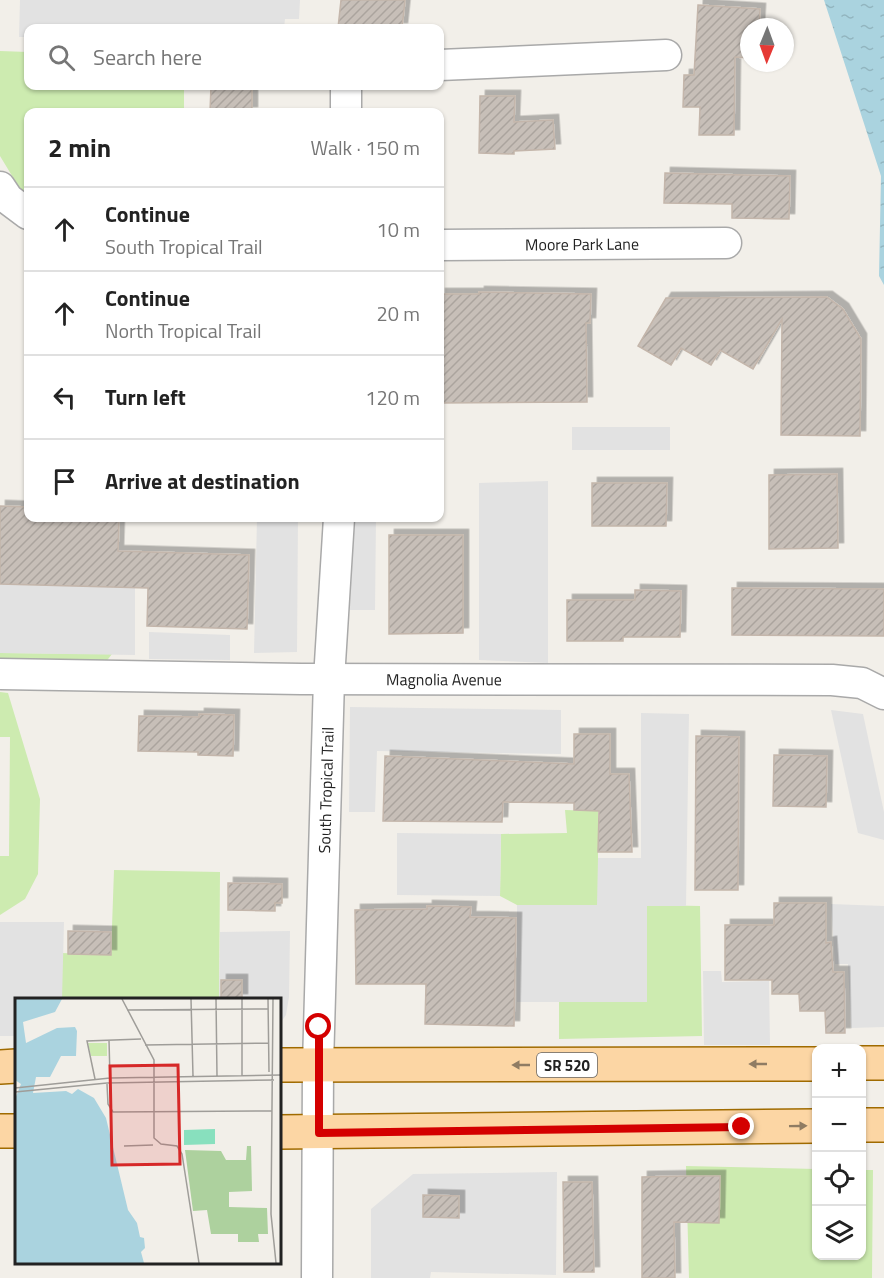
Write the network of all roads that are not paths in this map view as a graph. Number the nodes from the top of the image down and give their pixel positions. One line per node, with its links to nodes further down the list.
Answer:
1 (666, 55): 2 (street)
2 (444, 65)
3 (346, 90): 4 (street)
4 (346, 108)
5 (0, 187): 6 (street)
6 (24, 211)
7 (726, 243): 8 (street, Moore Park Lane)
8 (444, 245)
9 (339, 522): 11 (street, South Tropical Trail)
10 (0, 674): 11 (street, Magnolia Avenue)
11 (329, 679): 12 (street, Magnolia Avenue); 17 (street, South Tropical Trail)
12 (884, 694)
13 (884, 1063): 15 (main road)
14 (812, 1064): 17 (main road, SR 520, one-way to 17)
15 (866, 1064)
16 (280, 1065): 17 (main road, SR 520)
17 (318, 1065): 22 (street, South Tropical Trail)
18 (866, 1125): 19 (main road)
19 (884, 1125)
20 (812, 1126): 22 (main road, one-way to 20)
21 (280, 1132): 22 (main road)
22 (319, 1133): 23 (street, South Tropical Trail)
23 (317, 1278)

